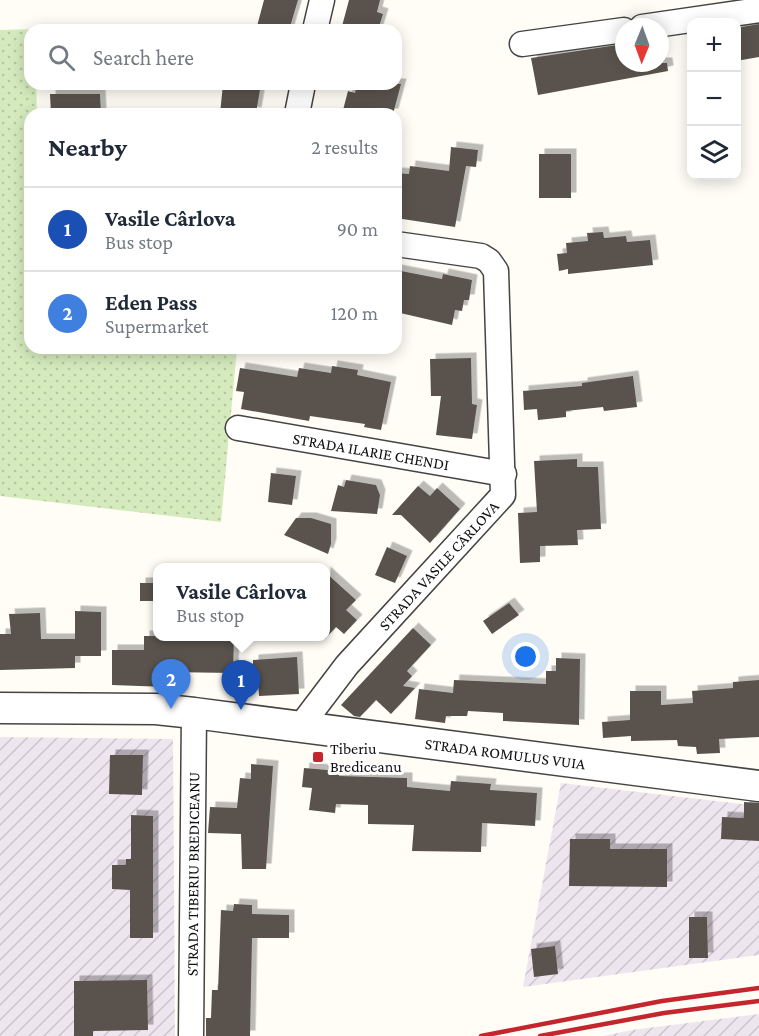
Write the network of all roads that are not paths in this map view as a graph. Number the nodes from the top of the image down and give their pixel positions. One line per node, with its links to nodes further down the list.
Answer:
1 (322, 0): 4 (street)
2 (759, 10): 3 (street)
3 (669, 23)
4 (316, 24)
5 (615, 31): 6 (street)
6 (522, 44)
7 (302, 90): 8 (street)
8 (298, 108)
9 (402, 245): 11 (street, STRADA VASILE CÂRLOVA)
10 (238, 428): 11 (street, STRADA ILARIE CHENDI)
11 (504, 474): 14 (street, STRADA VASILE CÂRLOVA)
12 (0, 708): 13 (street, STRADA ROMULUS VUIA)
13 (194, 713): 14 (street, STRADA ROMULUS VUIA); 16 (street, STRADA TIBERIU BREDICEANU)
14 (300, 727): 15 (street, STRADA ROMULUS VUIA)
15 (759, 786)
16 (191, 1036)

